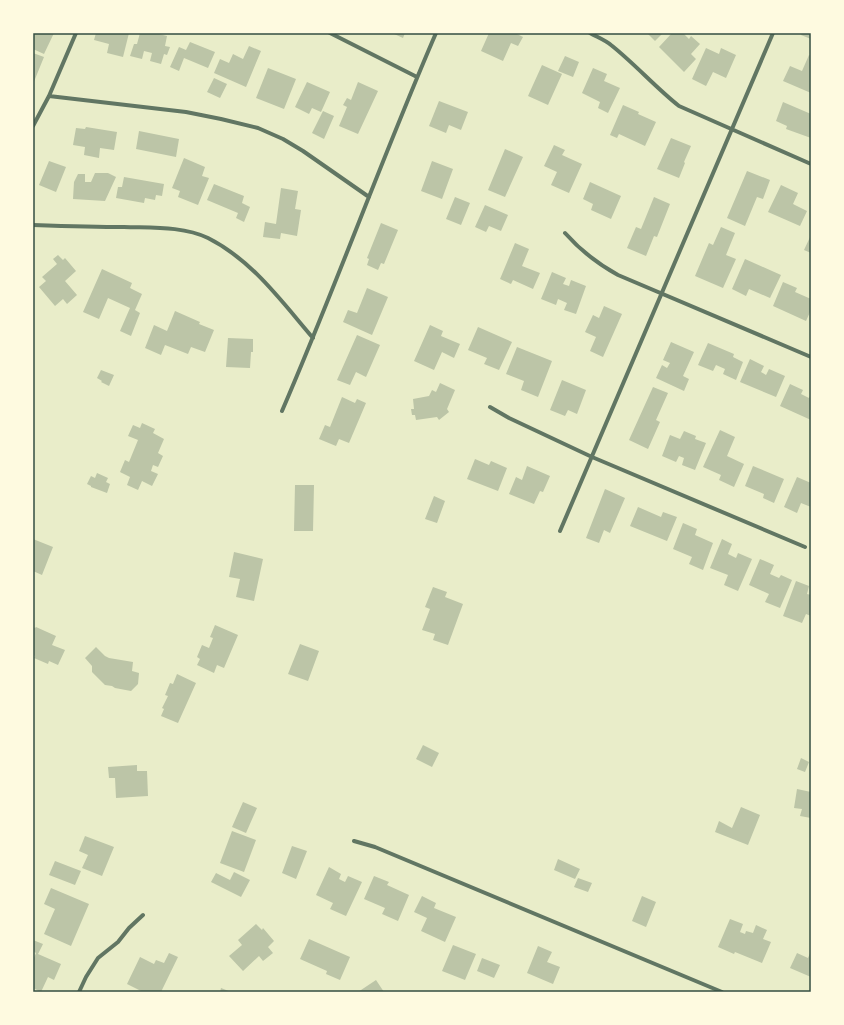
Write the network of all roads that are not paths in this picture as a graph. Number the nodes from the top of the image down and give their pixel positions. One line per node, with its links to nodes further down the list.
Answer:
1 (76, 33): 7 (street)
2 (330, 33): 6 (street)
3 (436, 33): 6 (street)
4 (590, 33): 9 (street)
5 (773, 33): 9 (street)
6 (417, 77): 11 (street)
7 (49, 96): 8 (street); 11 (street)
8 (33, 126)
9 (733, 129): 10 (street); 14 (street)
10 (811, 164)
11 (368, 197): 15 (street)
12 (33, 225): 15 (street)
13 (565, 233): 14 (street)
14 (663, 294): 16 (street); 19 (street)
15 (313, 338): 18 (street)
16 (811, 357)
17 (490, 407): 19 (street)
18 (282, 411)
19 (592, 457): 20 (street); 21 (street)
20 (560, 531)
21 (806, 547)
22 (354, 841): 25 (street)
23 (143, 915): 24 (street)
24 (79, 992)
25 (722, 992)

